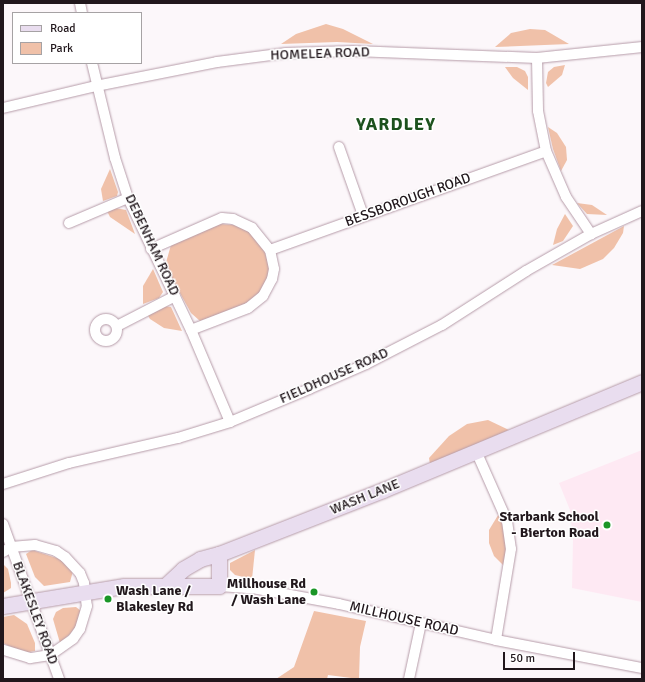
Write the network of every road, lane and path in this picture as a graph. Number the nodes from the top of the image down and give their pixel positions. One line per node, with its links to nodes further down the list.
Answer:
1 (642, 47): 2 (street, HOMELEA ROAD)
2 (537, 58): 4 (street, HOMELEA ROAD); 7 (street)
3 (92, 64): 4 (street, DEBENHAM ROAD)
4 (96, 86): 5 (street, HOMELEA ROAD); 8 (street, DEBENHAM ROAD)
5 (3, 108)
6 (339, 147): 10 (street)
7 (546, 151): 10 (street, BESSBOROUGH ROAD); 12 (street)
8 (128, 198): 11 (street); 13 (street, DEBENHAM ROAD)
9 (642, 211): 12 (street, FIELDHOUSE ROAD)
10 (363, 215): 14 (street, BESSBOROUGH ROAD)
11 (69, 223)
12 (591, 234): 19 (street, FIELDHOUSE ROAD)
13 (151, 249): 14 (street); 15 (street, DEBENHAM ROAD)
14 (270, 250): 17 (street)
15 (175, 296): 16 (street); 17 (street, DEBENHAM ROAD)
16 (116, 326)
17 (191, 330): 19 (street, DEBENHAM ROAD)
18 (642, 382): 20 (street, WASH LANE)
19 (230, 422): 21 (street, FIELDHOUSE ROAD)
20 (476, 451): 24 (street, WASH LANE); 31 (street)
21 (3, 484)
22 (3, 524): 23 (street, BLAKESLEY ROAD)
23 (7, 550): 27 (street); 28 (street, BLAKESLEY ROAD)
24 (219, 554): 25 (street, WASH LANE); 26 (street)
25 (165, 586): 26 (street, MILLHOUSE ROAD); 27 (street)
26 (219, 586): 30 (street, MILLHOUSE ROAD)
27 (87, 594): 28 (street); 33 (street)
28 (32, 602): 29 (street); 33 (street, BLAKESLEY ROAD)
29 (3, 606)
30 (421, 623): 31 (street, MILLHOUSE ROAD); 36 (street)
31 (496, 640): 34 (street, MILLHOUSE ROAD)
32 (3, 650): 33 (street)
33 (50, 655): 35 (street, BLAKESLEY ROAD)
34 (642, 668)
35 (59, 679)
36 (409, 679)

